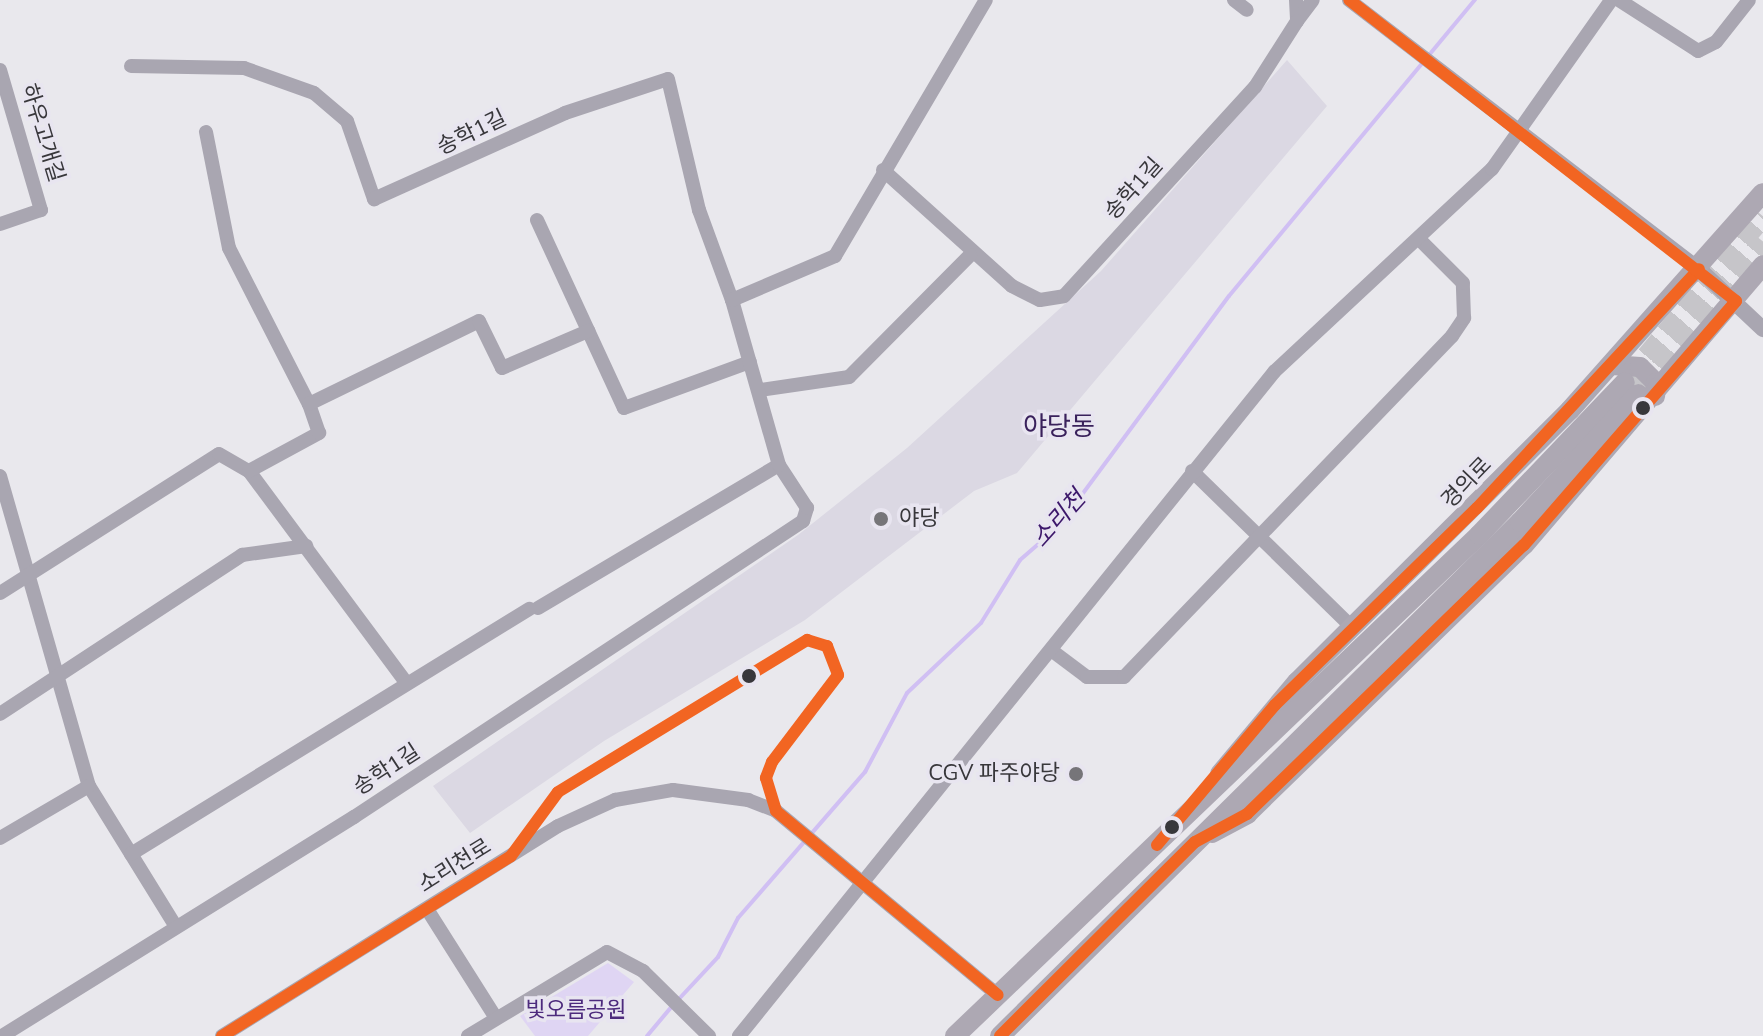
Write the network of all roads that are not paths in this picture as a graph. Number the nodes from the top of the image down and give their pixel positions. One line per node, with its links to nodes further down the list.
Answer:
1 (986, 0): 14 (street)
2 (1234, 0): 9 (street)
3 (1296, 0): 10 (street)
4 (1313, 0): 10 (street, 송학1길)
5 (1349, 0): 21 (street)
6 (1611, 0): 18 (street)
7 (1619, 0): 8 (street)
8 (1749, 0)
9 (1247, 10)
10 (1297, 21): 19 (street, 송학1길)
11 (131, 66): 22 (street, 송학1길)
12 (0, 70): 17 (street, 하우고개길)
13 (206, 132): 30 (street)
14 (883, 170): 19 (street, 송학1길); 22 (street)
15 (1763, 193): 21 (main road, 경의로)
16 (537, 220): 25 (street)
17 (0, 224)
18 (1420, 240): 33 (street); 35 (street)
19 (970, 255): 28 (street)
20 (1763, 265): 23 (main road, 경의로)
21 (1699, 269): 23 (street); 27 (main road, 경의로)
22 (732, 300): 26 (street, 송학1길)
23 (1736, 301): 24 (street); 29 (main road, 경의로)
24 (1763, 329)
25 (588, 331): 26 (street); 30 (street)
26 (750, 362): 28 (street, 송학1길)
27 (1612, 365): 29 (main road); 39 (main road, 경의로)
28 (760, 390): 31 (street, 송학1길)
29 (1639, 391): 45 (main road, 경의로); 60 (main road, 경의로)
30 (309, 404): 32 (street)
31 (779, 465): 42 (street); 50 (street, 송학1길)
32 (249, 471): 36 (street); 37 (street)
33 (1192, 471): 35 (street); 40 (street)
34 (0, 476): 37 (street)
35 (1262, 536): 39 (street); 40 (street)
36 (306, 546): 41 (street); 42 (street)
37 (28, 574): 38 (street); 41 (street)
38 (0, 593)
39 (1353, 628): 45 (main road, 경의로)
40 (1051, 650): 48 (street)
41 (52, 677): 43 (street); 44 (street)
42 (407, 684): 47 (street)
43 (0, 714)
44 (89, 786): 46 (street); 47 (street)
45 (1202, 800): 51 (main road, 경의로)
46 (0, 838)
47 (131, 854): 50 (street)
48 (869, 883): 49 (street, 소리천로); 51 (street); 58 (street)
49 (427, 909): 52 (street); 53 (street, 소리천로)
50 (175, 925): 54 (street, 송학1길)
51 (998, 995): 59 (main road, 경의로)
52 (496, 1018): 56 (street); 57 (street)
53 (238, 1031): 55 (street, 소리천로)
54 (2, 1036)
55 (222, 1036)
56 (468, 1036)
57 (709, 1036)
58 (739, 1036)
59 (955, 1036)
60 (1000, 1036)

